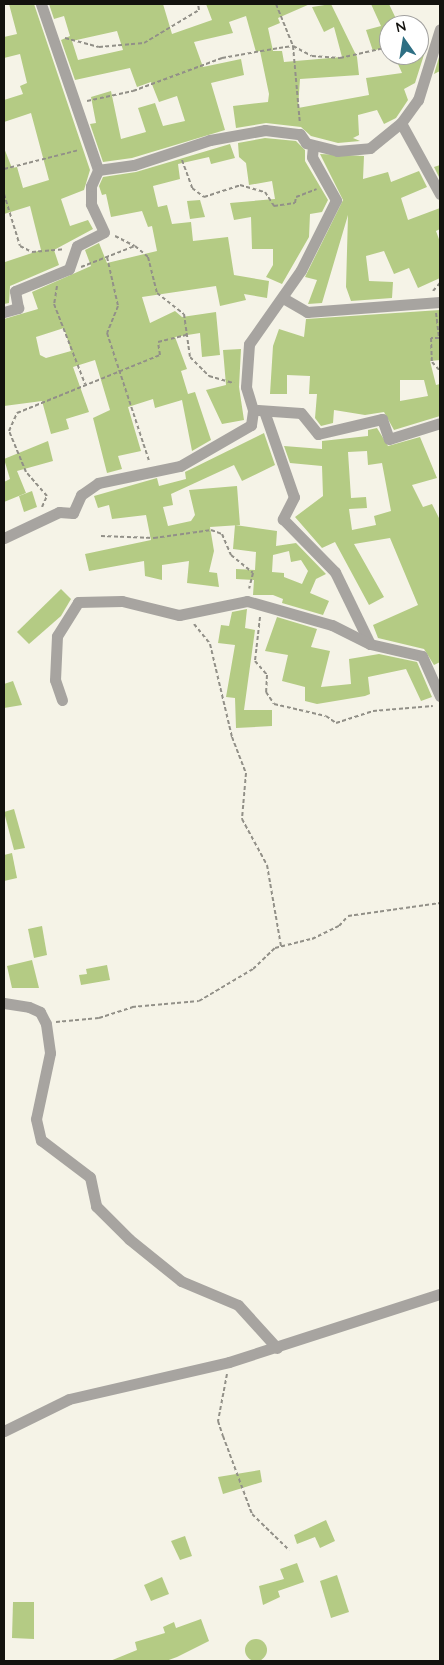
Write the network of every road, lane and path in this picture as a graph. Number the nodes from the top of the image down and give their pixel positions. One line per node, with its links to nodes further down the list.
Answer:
1 (41, 4): 5 (street)
2 (198, 4): 5 (path)
3 (276, 4): 6 (path)
4 (440, 28): 9 (street)
5 (53, 40): 8 (street)
6 (293, 46): 7 (path); 8 (path); 10 (path)
7 (379, 49)
8 (75, 105): 12 (street)
9 (401, 123): 11 (street); 18 (street)
10 (300, 134): 11 (street); 13 (street)
11 (314, 146): 16 (street)
12 (89, 148): 14 (path); 15 (street)
13 (179, 150): 15 (street); 16 (path)
14 (4, 169)
15 (98, 170): 19 (street)
16 (324, 177): 26 (street)
17 (4, 194): 20 (path)
18 (440, 194)
19 (104, 232): 20 (street); 21 (path)
20 (77, 246): 23 (street)
21 (135, 246): 22 (path); 29 (path)
22 (107, 257): 23 (path); 30 (path)
23 (69, 269): 24 (street)
24 (56, 276): 28 (street); 32 (path)
25 (440, 283): 27 (path)
26 (283, 298): 27 (street); 33 (street)
27 (438, 302): 31 (path)
28 (4, 312)
29 (188, 335): 30 (path); 33 (path)
30 (120, 371): 32 (path); 36 (path)
31 (440, 371)
32 (85, 384): 37 (path)
33 (246, 386): 34 (street)
34 (258, 410): 35 (street); 36 (street); 43 (street)
35 (440, 423)
36 (157, 472): 37 (street)
37 (34, 525): 39 (street)
38 (101, 536): 40 (path)
39 (4, 538)
40 (247, 601): 41 (street); 42 (street)
41 (265, 606): 43 (street); 47 (path)
42 (179, 615): 46 (street); 49 (path)
43 (370, 644): 44 (street)
44 (437, 676): 45 (street)
45 (440, 696)
46 (62, 700)
47 (440, 705)
48 (440, 903): 49 (path)
49 (281, 946): 51 (path)
50 (4, 1002): 51 (street)
51 (46, 1024): 53 (street)
52 (440, 1294): 53 (street)
53 (277, 1348): 54 (street)
54 (230, 1362): 55 (street); 56 (path)
55 (4, 1431)
56 (289, 1550)

